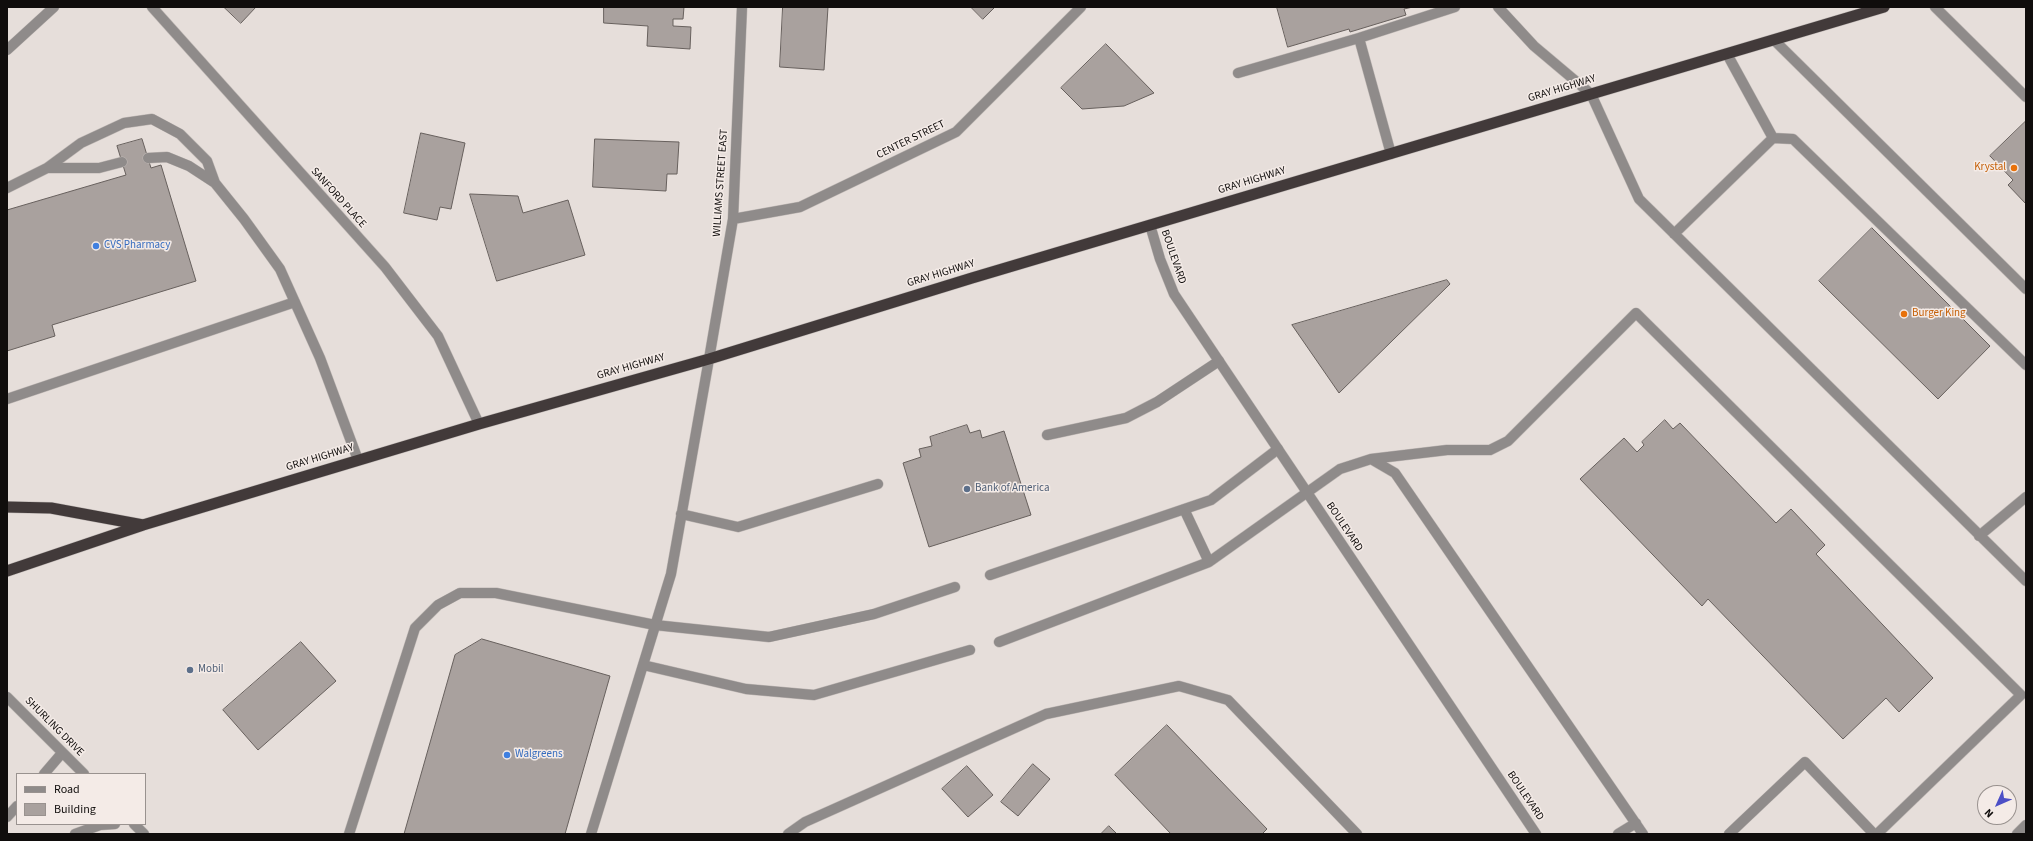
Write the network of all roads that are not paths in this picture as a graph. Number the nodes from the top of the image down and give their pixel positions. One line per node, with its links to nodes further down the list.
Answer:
1 (54, 7): 11 (street)
2 (152, 7): 32 (street, SANFORD PLACE)
3 (742, 7): 23 (street, WILLIAMS STREET EAST)
4 (1081, 7): 23 (street, CENTER STREET)
5 (1455, 7): 9 (street)
6 (1498, 7): 14 (street)
7 (1884, 7): 10 (highway, GRAY HIGHWAY)
8 (1935, 7): 15 (street)
9 (1359, 38): 13 (street); 17 (street)
10 (1774, 40): 12 (highway, GRAY HIGHWAY); 26 (street)
11 (7, 50)
12 (1727, 54): 14 (highway, GRAY HIGHWAY); 16 (street)
13 (1238, 73)
14 (1591, 94): 17 (highway, GRAY HIGHWAY); 25 (street)
15 (2026, 97)
16 (1773, 138): 25 (street); 30 (street)
17 (1391, 154): 24 (highway, GRAY HIGHWAY)
18 (148, 158): 21 (street)
19 (122, 162): 20 (street)
20 (47, 168): 21 (street); 22 (street)
21 (215, 183): 27 (street)
22 (7, 188)
23 (732, 219): 28 (street, WILLIAMS STREET EAST)
24 (1150, 225): 28 (highway, GRAY HIGHWAY); 29 (street, BOULEVARD)
25 (1674, 234): 44 (street)
26 (2026, 290)
27 (295, 302): 31 (street); 36 (street)
28 (709, 359): 32 (highway, GRAY HIGHWAY); 42 (street, WILLIAMS STREET EAST)
29 (1219, 361): 33 (street); 34 (street, BOULEVARD)
30 (2026, 365)
31 (7, 399)
32 (479, 424): 36 (highway, GRAY HIGHWAY)
33 (1047, 435)
34 (1278, 449): 38 (street, BOULEVARD); 41 (street)
35 (1371, 459): 38 (street); 55 (street); 61 (street)
36 (358, 460): 43 (highway, GRAY HIGHWAY)
37 (878, 484): 42 (street)
38 (1307, 493): 45 (street); 71 (street, BOULEVARD)
39 (2026, 497): 44 (street)
40 (7, 506): 43 (highway)
41 (1184, 509): 45 (street); 47 (street)
42 (681, 514): 50 (street, WILLIAMS STREET EAST)
43 (143, 526): 46 (highway, GRAY HIGHWAY)
44 (1980, 536): 48 (street)
45 (1209, 562): 51 (street)
46 (7, 571)
47 (990, 575)
48 (2024, 577)
49 (956, 587): 50 (street)
50 (654, 625): 53 (street, WILLIAMS STREET EAST); 67 (street)
51 (999, 642)
52 (970, 650): 53 (street)
53 (643, 664): 68 (street, WILLIAMS STREET EAST)
54 (7, 697): 56 (street, SHURLING DRIVE)
55 (2023, 697): 76 (street)
56 (62, 753): 57 (street); 58 (street, SHURLING DRIVE)
57 (45, 773)
58 (83, 773)
59 (16, 807): 60 (street)
60 (7, 818)
61 (1636, 823): 72 (street); 73 (street)
62 (100, 825): 65 (street)
63 (135, 825): 66 (street)
64 (2026, 825): 77 (street)
65 (75, 834)
66 (144, 834)
67 (349, 834)
68 (591, 834)
69 (788, 834): 70 (street)
70 (1357, 834)
71 (1536, 834)
72 (1618, 834)
73 (1643, 834)
74 (1729, 834): 75 (street)
75 (1874, 834)
76 (1877, 834)
77 (2017, 834)

